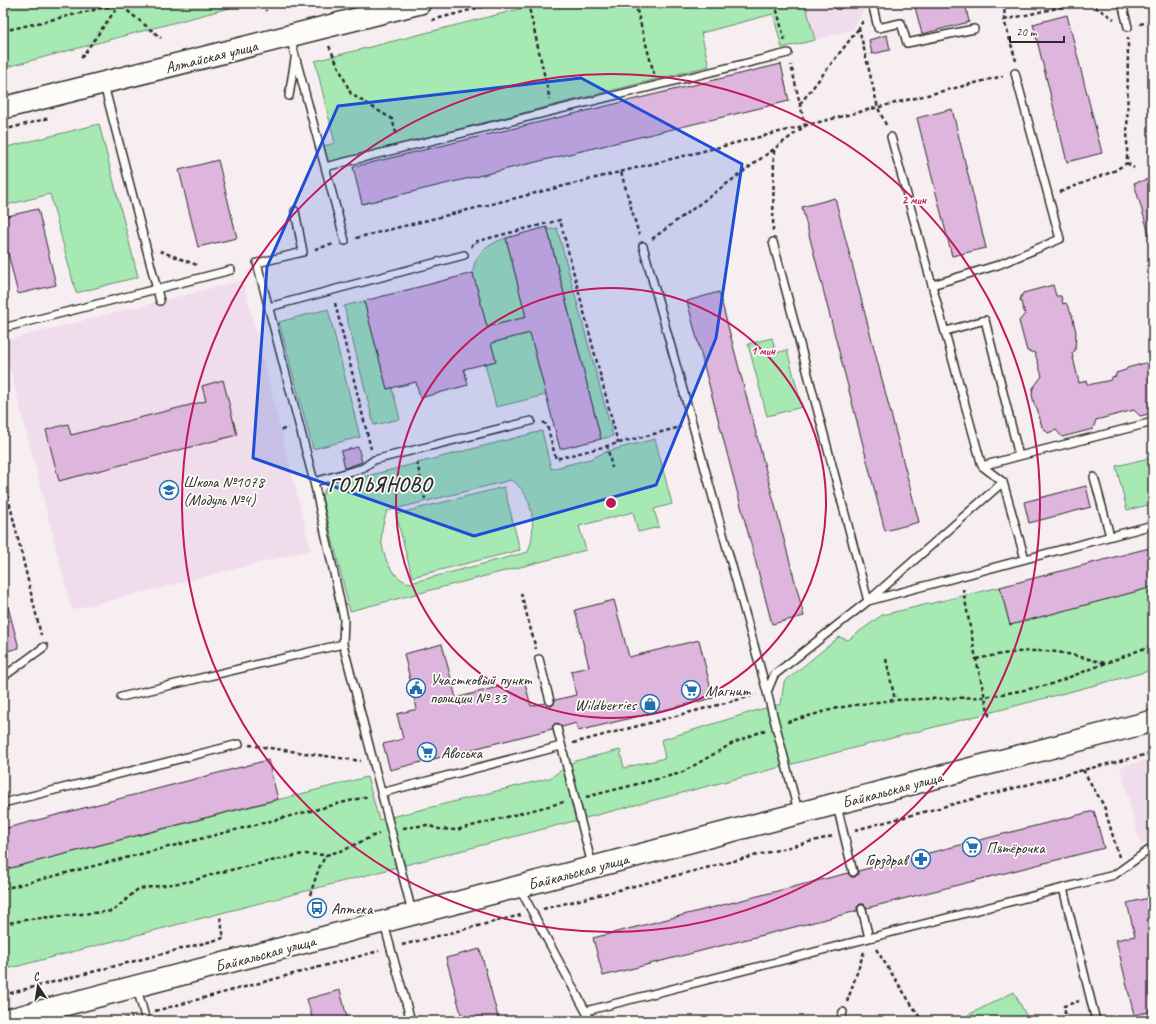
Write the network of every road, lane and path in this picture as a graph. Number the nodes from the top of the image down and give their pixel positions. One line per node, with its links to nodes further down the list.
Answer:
1 (118, 3): 2 (path); 19 (path); 20 (path); 24 (path)
2 (124, 3)
3 (264, 3): 13 (path)
4 (420, 3): 21 (street, Алтайская улица)
5 (528, 3): 32 (path)
6 (636, 3): 27 (path)
7 (774, 3): 23 (path)
8 (1005, 3): 14 (path)
9 (1079, 3): 14 (path)
10 (1089, 3): 16 (path)
11 (1122, 3): 16 (lane)
12 (872, 5): 17 (path); 18 (lane)
13 (266, 11)
14 (1004, 20): 25 (path)
15 (1153, 21): 16 (path)
16 (1128, 27): 37 (path)
17 (859, 28): 29 (path); 31 (path)
18 (974, 29)
19 (3, 31)
20 (161, 38)
21 (292, 45): 26 (street, Алтайская улица); 28 (lane); 38 (lane)
22 (329, 46): 35 (path)
23 (788, 53): 27 (lane); 29 (path)
24 (81, 58)
25 (1014, 73): 31 (path); 51 (lane)
26 (103, 83): 30 (street, Алтайская улица); 45 (lane)
27 (657, 86): 32 (lane)
28 (289, 96)
29 (800, 104): 33 (path)
30 (3, 108)
31 (878, 108): 33 (path); 34 (path)
32 (553, 111): 35 (lane)
33 (805, 126): 36 (path); 40 (path)
34 (891, 137): 51 (lane)
35 (400, 149): 38 (lane)
36 (774, 149): 44 (path); 46 (path)
37 (1127, 163): 39 (path); 41 (path)
38 (325, 167): 43 (lane)
39 (1134, 168)
40 (621, 172): 43 (path); 46 (path)
41 (1055, 193)
42 (295, 211): 47 (lane)
43 (345, 241): 47 (path)
44 (773, 242): 78 (lane)
45 (145, 245): 50 (path); 52 (lane)
46 (643, 246): 60 (lane)
47 (303, 252): 55 (lane)
48 (464, 255): 53 (lane); 61 (path)
49 (231, 270): 50 (lane)
50 (217, 274): 52 (lane)
51 (932, 285): 57 (lane)
52 (157, 289): 54 (lane); 56 (lane)
53 (332, 290): 55 (lane); 65 (path)
54 (160, 301)
55 (269, 308): 70 (lane)
56 (3, 328)
57 (946, 331): 64 (lane); 66 (lane)
58 (531, 421): 62 (path); 63 (lane)
59 (1153, 422): 64 (lane)
60 (693, 423): 61 (path); 86 (lane)
61 (618, 443): 62 (path)
62 (607, 445): 67 (path)
63 (415, 449): 65 (lane); 72 (path)
64 (1019, 456): 66 (lane)
65 (374, 460): 70 (lane)
66 (982, 466): 71 (lane)
67 (612, 468)
68 (3, 476): 80 (path)
69 (1094, 477): 74 (lane)
70 (314, 482): 79 (lane)
71 (1003, 482): 75 (lane); 78 (lane)
72 (425, 499)
73 (1153, 525): 74 (lane)
74 (1110, 536): 75 (lane)
75 (1025, 559): 76 (lane)
76 (961, 576): 78 (lane); 83 (path)
77 (522, 593): 81 (path)
78 (868, 601): 86 (lane)
79 (343, 644): 87 (lane); 96 (lane)
80 (44, 647): 85 (lane)
81 (539, 659): 89 (lane)
82 (886, 659): 88 (path)
83 (976, 659): 84 (path); 90 (path)
84 (1105, 663)
85 (3, 676)
86 (767, 692): 94 (path); 101 (lane)
87 (121, 697)
88 (895, 700)
89 (550, 701)
90 (990, 719)
91 (1153, 721): 100 (street, Байкальская улица)
92 (557, 728): 94 (lane)
93 (239, 744): 96 (path); 99 (lane)
94 (561, 746): 98 (lane); 106 (lane)
95 (1153, 752): 97 (path)
96 (374, 763): 98 (lane)
97 (1083, 770): 103 (path); 107 (path)
98 (381, 793): 102 (lane); 111 (path)
99 (3, 803)
100 (836, 804): 101 (street, Байкальская улица); 103 (lane)
101 (799, 813): 106 (street, Байкальская улица)
102 (391, 831): 105 (path); 115 (lane)
103 (844, 833): 108 (lane); 114 (path)
104 (1153, 847): 107 (lane)
105 (326, 855): 112 (path); 118 (path)
106 (593, 867): 109 (street, Байкальская улица)
107 (1123, 869): 110 (lane)
108 (853, 872)
109 (518, 887): 114 (lane); 115 (street, Байкальская улица)
110 (1063, 888): 119 (lane); 134 (lane)
111 (3, 889)
112 (310, 895)
113 (862, 909): 119 (lane)
114 (531, 912): 120 (path); 124 (lane)
115 (412, 914): 117 (street, Байкальская улица)
116 (220, 917): 122 (path)
117 (384, 922): 120 (lane); 121 (street, Байкальская улица)
118 (3, 924)
119 (869, 938): 124 (lane); 125 (path); 132 (path)
120 (391, 947): 126 (path); 129 (lane)
121 (136, 986): 126 (lane); 127 (street, Байкальская улица)
122 (3, 995)
123 (1064, 1006): 133 (path)
124 (586, 1011): 130 (lane)
125 (843, 1012): 131 (lane)
126 (145, 1018): 128 (path)
127 (3, 1021)
128 (117, 1021)
129 (411, 1021)
130 (591, 1021)
131 (840, 1021)
132 (922, 1021)
133 (1066, 1021)
134 (1096, 1021)

